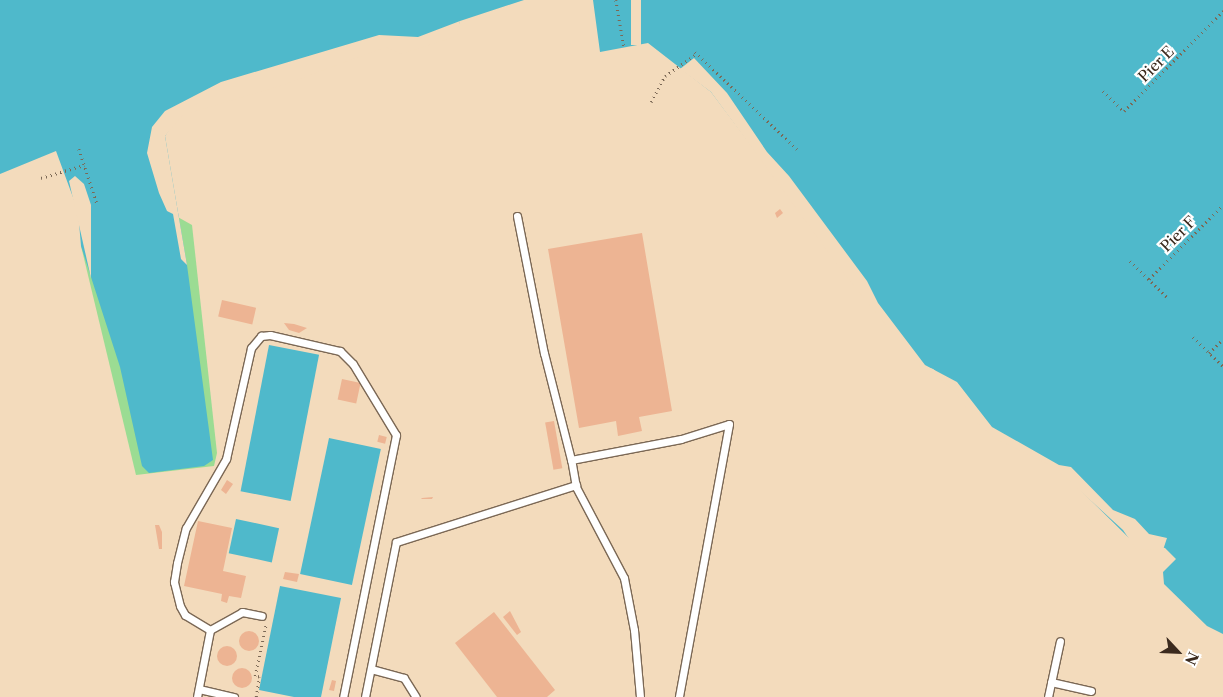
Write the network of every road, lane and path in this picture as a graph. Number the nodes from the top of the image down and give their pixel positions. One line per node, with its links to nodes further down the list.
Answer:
1 (616, 0): 3 (path)
2 (1223, 11): 4 (path, Pier E)
3 (624, 48)
4 (1103, 91)
5 (651, 102): 7 (path)
6 (79, 148): 8 (path)
7 (797, 149)
8 (84, 165): 9 (path); 10 (path)
9 (41, 178)
10 (97, 203)
11 (1223, 205): 14 (path, Pier F)
12 (517, 216): 20 (lane)
13 (1130, 261): 14 (path)
14 (1149, 279): 15 (path)
15 (1168, 298)
16 (1193, 337): 18 (path)
17 (1223, 340): 18 (path)
18 (1209, 353): 19 (path)
19 (1223, 366)
20 (572, 460): 21 (lane); 35 (lane)
21 (576, 484): 25 (lane); 34 (lane)
22 (265, 617): 23 (lane); 30 (path)
23 (210, 630): 28 (lane); 31 (lane)
24 (1060, 641): 26 (lane)
25 (371, 669): 32 (lane); 33 (lane)
26 (1051, 682): 27 (lane); 36 (lane)
27 (1091, 691)
28 (198, 693): 29 (lane)
29 (234, 697)
30 (256, 697)
31 (343, 697)
32 (365, 697)
33 (416, 697)
34 (640, 697)
35 (679, 697)
36 (1048, 697)

